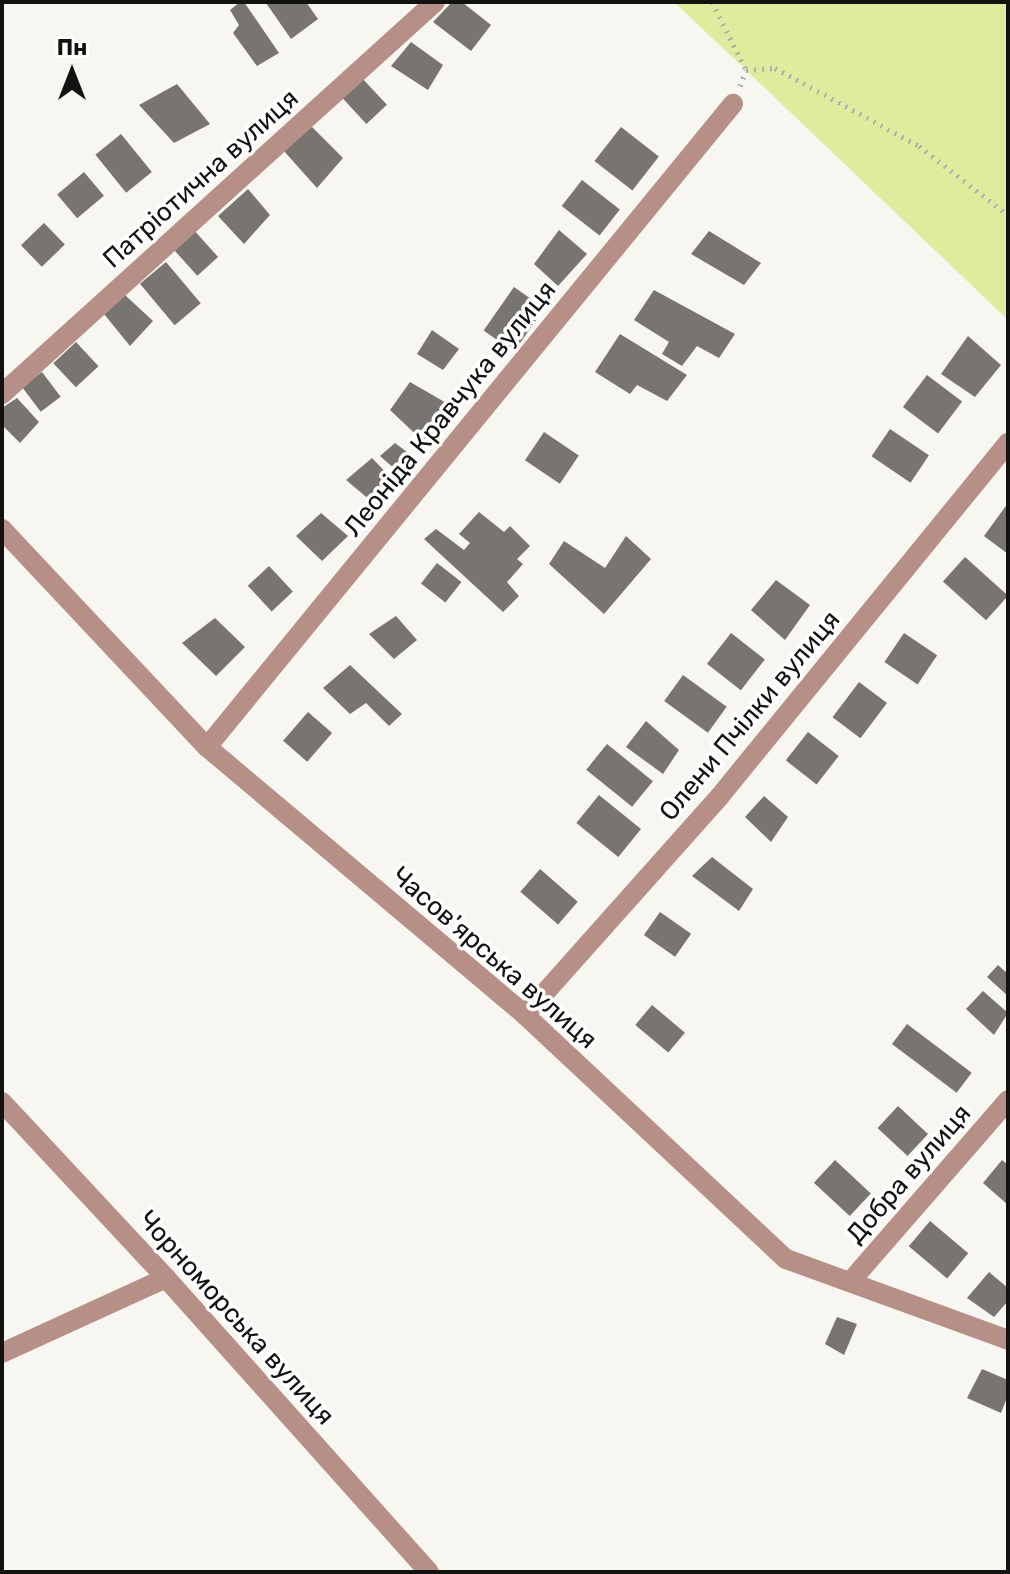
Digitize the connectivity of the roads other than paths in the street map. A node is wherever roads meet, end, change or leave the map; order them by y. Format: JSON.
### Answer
{"nodes":[{"id":1,"x":435,"y":2,"type":"edge"},
{"id":2,"x":733,"y":104,"type":"road end"},
{"id":3,"x":2,"y":394,"type":"edge"},
{"id":4,"x":1008,"y":443,"type":"edge"},
{"id":5,"x":2,"y":529,"type":"edge"},
{"id":6,"x":207,"y":747,"type":"junction"},
{"id":7,"x":525,"y":1015,"type":"junction"},
{"id":8,"x":1008,"y":1100,"type":"edge"},
{"id":9,"x":2,"y":1102,"type":"edge"},
{"id":10,"x":166,"y":1278,"type":"junction"},
{"id":11,"x":850,"y":1282,"type":"junction"},
{"id":12,"x":1008,"y":1340,"type":"edge"},
{"id":13,"x":2,"y":1353,"type":"edge"},
{"id":14,"x":429,"y":1572,"type":"edge"}],
"edges":[{"from":1,"to":3,"type":"street","name":"Патріотична вулиця"},
{"from":2,"to":6,"type":"street","name":"Леоніда Кравчука вулиця"},
{"from":4,"to":7,"type":"street","name":"Олени Пчілки вулиця"},
{"from":5,"to":6,"type":"street","name":"Часов'ярська вулиця"},
{"from":6,"to":7,"type":"street","name":"Часов'ярська вулиця"},
{"from":7,"to":11,"type":"street","name":"Часов'ярська вулиця"},
{"from":8,"to":11,"type":"street","name":"Добра вулиця"},
{"from":9,"to":10,"type":"street","name":"Чорноморська вулиця"},
{"from":10,"to":13,"type":"street"},
{"from":10,"to":14,"type":"street","name":"Чорноморська вулиця"},
{"from":11,"to":12,"type":"street","name":"Часов'ярська вулиця"}]}
